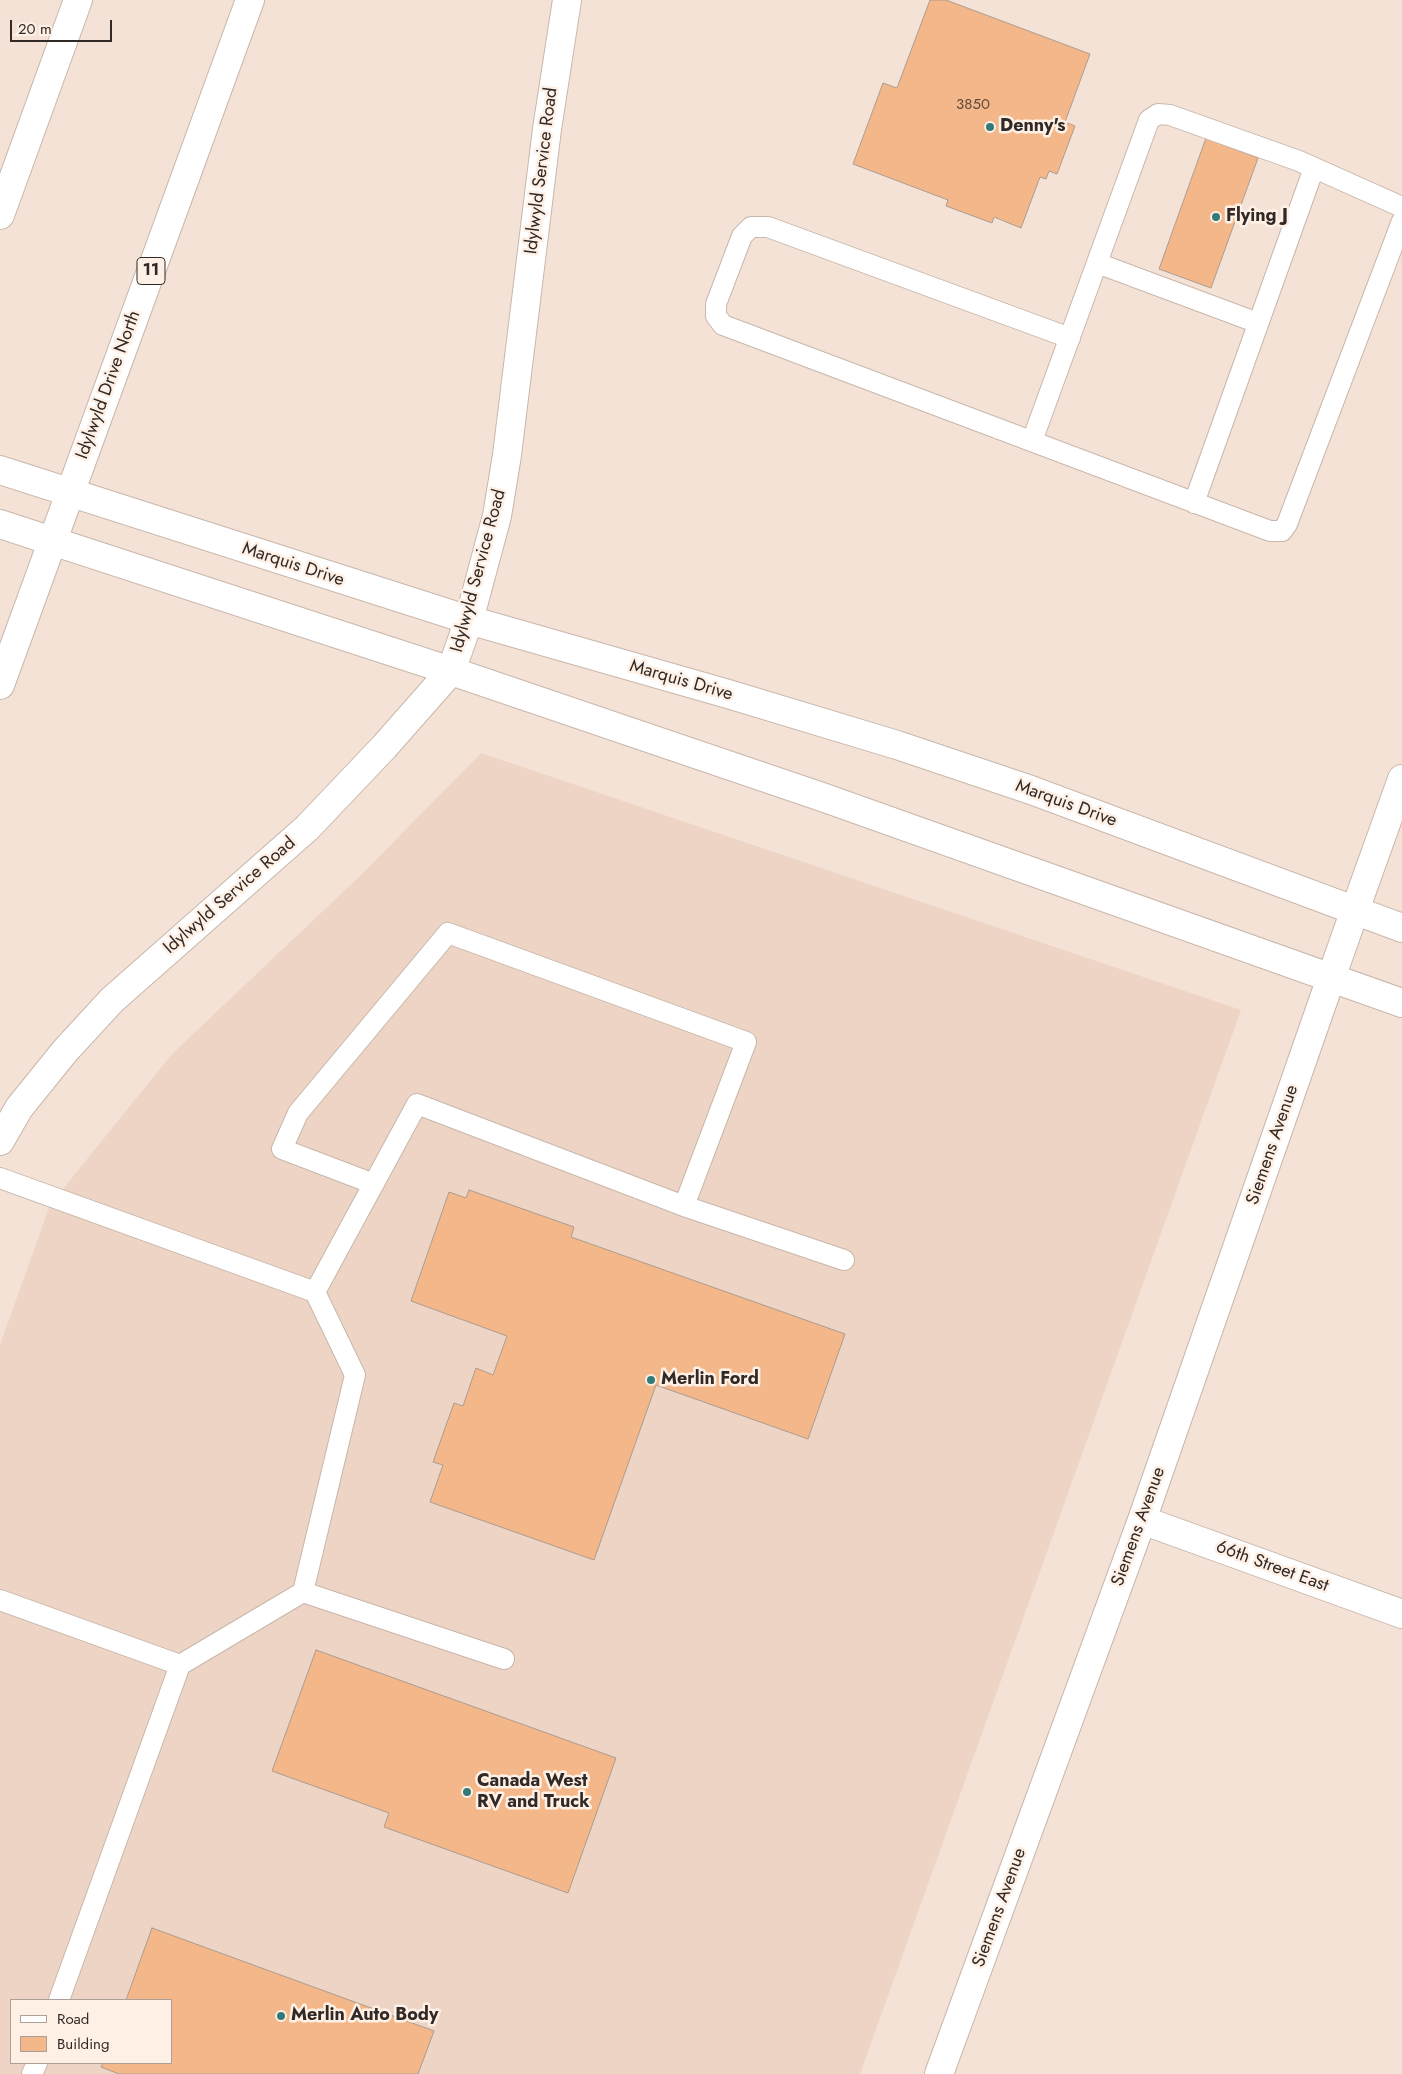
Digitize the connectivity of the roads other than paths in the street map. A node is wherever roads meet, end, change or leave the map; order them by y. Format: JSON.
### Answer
{"nodes":[{"id":1,"x":78,"y":0,"type":"edge"},
{"id":2,"x":250,"y":0,"type":"edge"},
{"id":3,"x":566,"y":0,"type":"edge"},
{"id":4,"x":1314,"y":168,"type":"junction"},
{"id":5,"x":1402,"y":207,"type":"edge"},
{"id":6,"x":0,"y":216,"type":"edge"},
{"id":7,"x":1402,"y":221,"type":"edge"},
{"id":8,"x":1097,"y":263,"type":"junction"},
{"id":9,"x":1258,"y":323,"type":"junction"},
{"id":10,"x":1070,"y":338,"type":"junction"},
{"id":11,"x":1032,"y":441,"type":"junction"},
{"id":12,"x":0,"y":470,"type":"edge"},
{"id":13,"x":69,"y":494,"type":"junction"},
{"id":14,"x":1194,"y":502,"type":"junction"},
{"id":15,"x":0,"y":524,"type":"edge"},
{"id":16,"x":51,"y":542,"type":"junction"},
{"id":17,"x":469,"y":620,"type":"junction"},
{"id":18,"x":451,"y":671,"type":"junction"},
{"id":19,"x":0,"y":686,"type":"edge"},
{"id":20,"x":1402,"y":779,"type":"edge"},
{"id":21,"x":1355,"y":910,"type":"junction"},
{"id":22,"x":1402,"y":928,"type":"edge"},
{"id":23,"x":1331,"y":978,"type":"junction"},
{"id":24,"x":1402,"y":1004,"type":"edge"},
{"id":25,"x":0,"y":1141,"type":"edge"},
{"id":26,"x":0,"y":1178,"type":"edge"},
{"id":27,"x":374,"y":1184,"type":"junction"},
{"id":28,"x":684,"y":1206,"type":"junction"},
{"id":29,"x":844,"y":1260,"type":"dead end"},
{"id":30,"x":315,"y":1292,"type":"junction"},
{"id":31,"x":1142,"y":1520,"type":"junction"},
{"id":32,"x":303,"y":1592,"type":"junction"},
{"id":33,"x":0,"y":1600,"type":"edge"},
{"id":34,"x":1402,"y":1614,"type":"edge"},
{"id":35,"x":504,"y":1659,"type":"dead end"},
{"id":36,"x":180,"y":1665,"type":"junction"},
{"id":37,"x":59,"y":1999,"type":"edge"},
{"id":38,"x":939,"y":2074,"type":"edge"}],
"edges":[{"from":1,"to":6,"type":"main road"},
{"from":2,"to":13,"type":"main road","name":"Idylwyld Drive North","number":"11"},
{"from":3,"to":17,"type":"main road","name":"Idylwyld Service Road"},
{"from":4,"to":5,"type":"lane"},
{"from":4,"to":8,"type":"lane"},
{"from":4,"to":9,"type":"lane"},
{"from":7,"to":14,"type":"lane"},
{"from":8,"to":9,"type":"lane"},
{"from":8,"to":10,"type":"lane"},
{"from":9,"to":14,"type":"lane"},
{"from":10,"to":11,"type":"lane"},
{"from":10,"to":11,"type":"lane"},
{"from":11,"to":14,"type":"lane"},
{"from":12,"to":13,"type":"main road","name":"Marquis Drive"},
{"from":13,"to":16,"type":"main road","name":"Idylwyld Drive North","number":"11"},
{"from":13,"to":17,"type":"main road","name":"Marquis Drive"},
{"from":15,"to":16,"type":"main road"},
{"from":16,"to":18,"type":"main road"},
{"from":16,"to":19,"type":"main road","name":"Idylwyld Drive North","number":"11"},
{"from":17,"to":18,"type":"main road","name":"Idylwyld Service Road"},
{"from":17,"to":21,"type":"main road","name":"Marquis Drive"},
{"from":18,"to":23,"type":"main road"},
{"from":18,"to":25,"type":"main road","name":"Idylwyld Service Road"},
{"from":20,"to":21,"type":"main road"},
{"from":21,"to":22,"type":"main road","name":"Marquis Drive"},
{"from":21,"to":23,"type":"main road"},
{"from":23,"to":24,"type":"main road"},
{"from":23,"to":31,"type":"main road","name":"Siemens Avenue"},
{"from":26,"to":30,"type":"lane"},
{"from":27,"to":28,"type":"lane"},
{"from":27,"to":28,"type":"lane"},
{"from":27,"to":30,"type":"lane"},
{"from":28,"to":29,"type":"lane"},
{"from":30,"to":32,"type":"lane"},
{"from":31,"to":34,"type":"main road","name":"66th Street East"},
{"from":31,"to":38,"type":"main road","name":"Siemens Avenue"},
{"from":32,"to":35,"type":"lane"},
{"from":32,"to":36,"type":"lane"},
{"from":33,"to":36,"type":"lane"},
{"from":36,"to":37,"type":"lane"}]}
